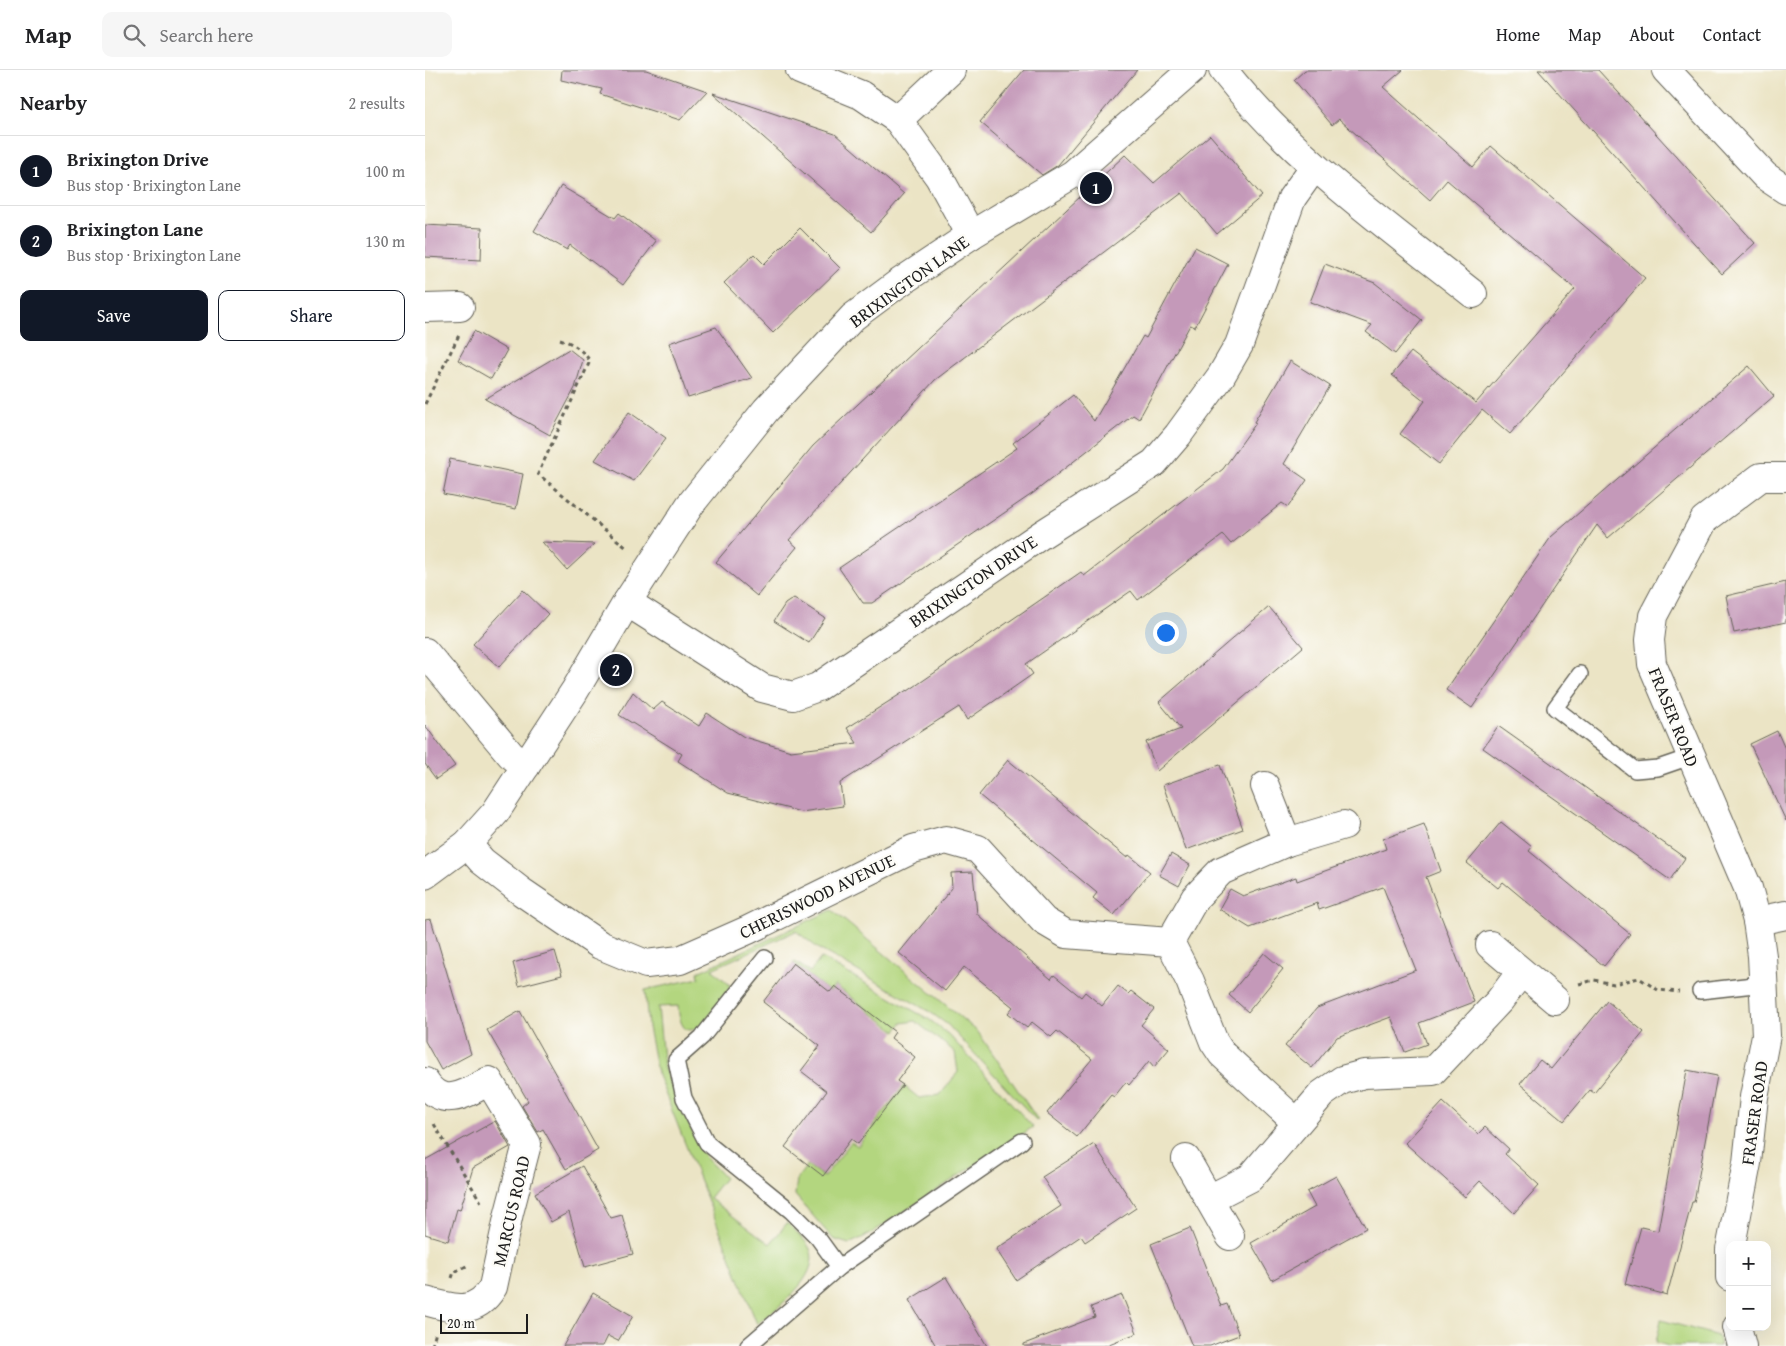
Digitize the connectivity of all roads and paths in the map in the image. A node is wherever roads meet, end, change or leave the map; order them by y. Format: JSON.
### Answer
{"nodes":[{"id":1,"x":801,"y":70,"type":"edge"},
{"id":2,"x":951,"y":70,"type":"edge"},
{"id":3,"x":1192,"y":70,"type":"edge"},
{"id":4,"x":1223,"y":70,"type":"edge"},
{"id":5,"x":1666,"y":70,"type":"edge"},
{"id":6,"x":898,"y":120,"type":"junction"},
{"id":7,"x":1314,"y":167,"type":"junction"},
{"id":8,"x":1786,"y":190,"type":"edge"},
{"id":9,"x":971,"y":236,"type":"junction"},
{"id":10,"x":1473,"y":294,"type":"dead end"},
{"id":11,"x":425,"y":308,"type":"edge"},
{"id":12,"x":461,"y":319,"type":"joint"},
{"id":13,"x":560,"y":339,"type":"dead end"},
{"id":14,"x":425,"y":404,"type":"edge"},
{"id":15,"x":1786,"y":477,"type":"edge"},
{"id":16,"x":650,"y":566,"type":"junction"},
{"id":17,"x":627,"y":602,"type":"junction"},
{"id":18,"x":425,"y":652,"type":"edge"},
{"id":19,"x":1580,"y":674,"type":"dead end"},
{"id":20,"x":1690,"y":757,"type":"junction"},
{"id":21,"x":526,"y":766,"type":"junction"},
{"id":22,"x":1265,"y":786,"type":"dead end"},
{"id":23,"x":1344,"y":825,"type":"dead end"},
{"id":24,"x":1287,"y":842,"type":"junction"},
{"id":25,"x":467,"y":844,"type":"junction"},
{"id":26,"x":425,"y":875,"type":"edge"},
{"id":27,"x":1786,"y":915,"type":"edge"},
{"id":28,"x":1757,"y":922,"type":"junction"},
{"id":29,"x":1170,"y":942,"type":"junction"},
{"id":30,"x":1490,"y":945,"type":"dead end"},
{"id":31,"x":765,"y":958,"type":"dead end"},
{"id":32,"x":1521,"y":972,"type":"junction"},
{"id":33,"x":1763,"y":984,"type":"junction"},
{"id":34,"x":1700,"y":991,"type":"joint"},
{"id":35,"x":1555,"y":1000,"type":"joint"},
{"id":36,"x":1776,"y":1036,"type":"edge"},
{"id":37,"x":425,"y":1082,"type":"edge"},
{"id":38,"x":430,"y":1117,"type":"dead end"},
{"id":39,"x":1296,"y":1122,"type":"junction"},
{"id":40,"x":1022,"y":1141,"type":"dead end"},
{"id":41,"x":1186,"y":1159,"type":"dead end"},
{"id":42,"x":1209,"y":1199,"type":"junction"},
{"id":43,"x":482,"y":1203,"type":"dead end"},
{"id":44,"x":1230,"y":1236,"type":"dead end"},
{"id":45,"x":1732,"y":1241,"type":"edge"},
{"id":46,"x":477,"y":1262,"type":"dead end"},
{"id":47,"x":839,"y":1266,"type":"junction"},
{"id":48,"x":451,"y":1279,"type":"dead end"},
{"id":49,"x":425,"y":1301,"type":"edge"},
{"id":50,"x":1738,"y":1331,"type":"edge"},
{"id":51,"x":748,"y":1346,"type":"edge"},
{"id":52,"x":1742,"y":1346,"type":"edge"}],
"edges":[{"from":1,"to":6,"type":"street"},
{"from":2,"to":6,"type":"street"},
{"from":3,"to":9,"type":"street","name":"BRIXINGTON LANE"},
{"from":4,"to":7,"type":"street"},
{"from":5,"to":8,"type":"street"},
{"from":6,"to":9,"type":"street"},
{"from":7,"to":10,"type":"street"},
{"from":7,"to":17,"type":"street","name":"BRIXINGTON DRIVE"},
{"from":9,"to":16,"type":"street","name":"BRIXINGTON LANE"},
{"from":11,"to":12,"type":"street"},
{"from":12,"to":14,"type":"path"},
{"from":13,"to":16,"type":"path"},
{"from":15,"to":20,"type":"street","name":"FRASER ROAD"},
{"from":16,"to":17,"type":"street","name":"BRIXINGTON LANE"},
{"from":17,"to":21,"type":"street","name":"BRIXINGTON LANE"},
{"from":18,"to":21,"type":"street"},
{"from":19,"to":20,"type":"lane"},
{"from":20,"to":28,"type":"street","name":"FRASER ROAD"},
{"from":21,"to":25,"type":"street","name":"BRIXINGTON LANE"},
{"from":22,"to":24,"type":"street"},
{"from":23,"to":24,"type":"street"},
{"from":24,"to":29,"type":"street"},
{"from":25,"to":26,"type":"street","name":"BRIXINGTON LANE"},
{"from":25,"to":29,"type":"street","name":"CHERISWOOD AVENUE"},
{"from":27,"to":28,"type":"street"},
{"from":28,"to":33,"type":"street","name":"FRASER ROAD"},
{"from":29,"to":39,"type":"street"},
{"from":30,"to":32,"type":"street"},
{"from":31,"to":47,"type":"lane"},
{"from":32,"to":35,"type":"street"},
{"from":32,"to":39,"type":"street"},
{"from":33,"to":34,"type":"lane"},
{"from":33,"to":36,"type":"street","name":"FRASER ROAD"},
{"from":34,"to":35,"type":"path"},
{"from":36,"to":45,"type":"street","name":"FRASER ROAD"},
{"from":37,"to":49,"type":"street","name":"MARCUS ROAD"},
{"from":38,"to":43,"type":"path"},
{"from":39,"to":42,"type":"street"},
{"from":40,"to":47,"type":"lane"},
{"from":41,"to":42,"type":"street"},
{"from":42,"to":44,"type":"street"},
{"from":46,"to":48,"type":"path"},
{"from":47,"to":51,"type":"lane"},
{"from":50,"to":52,"type":"street"}]}
